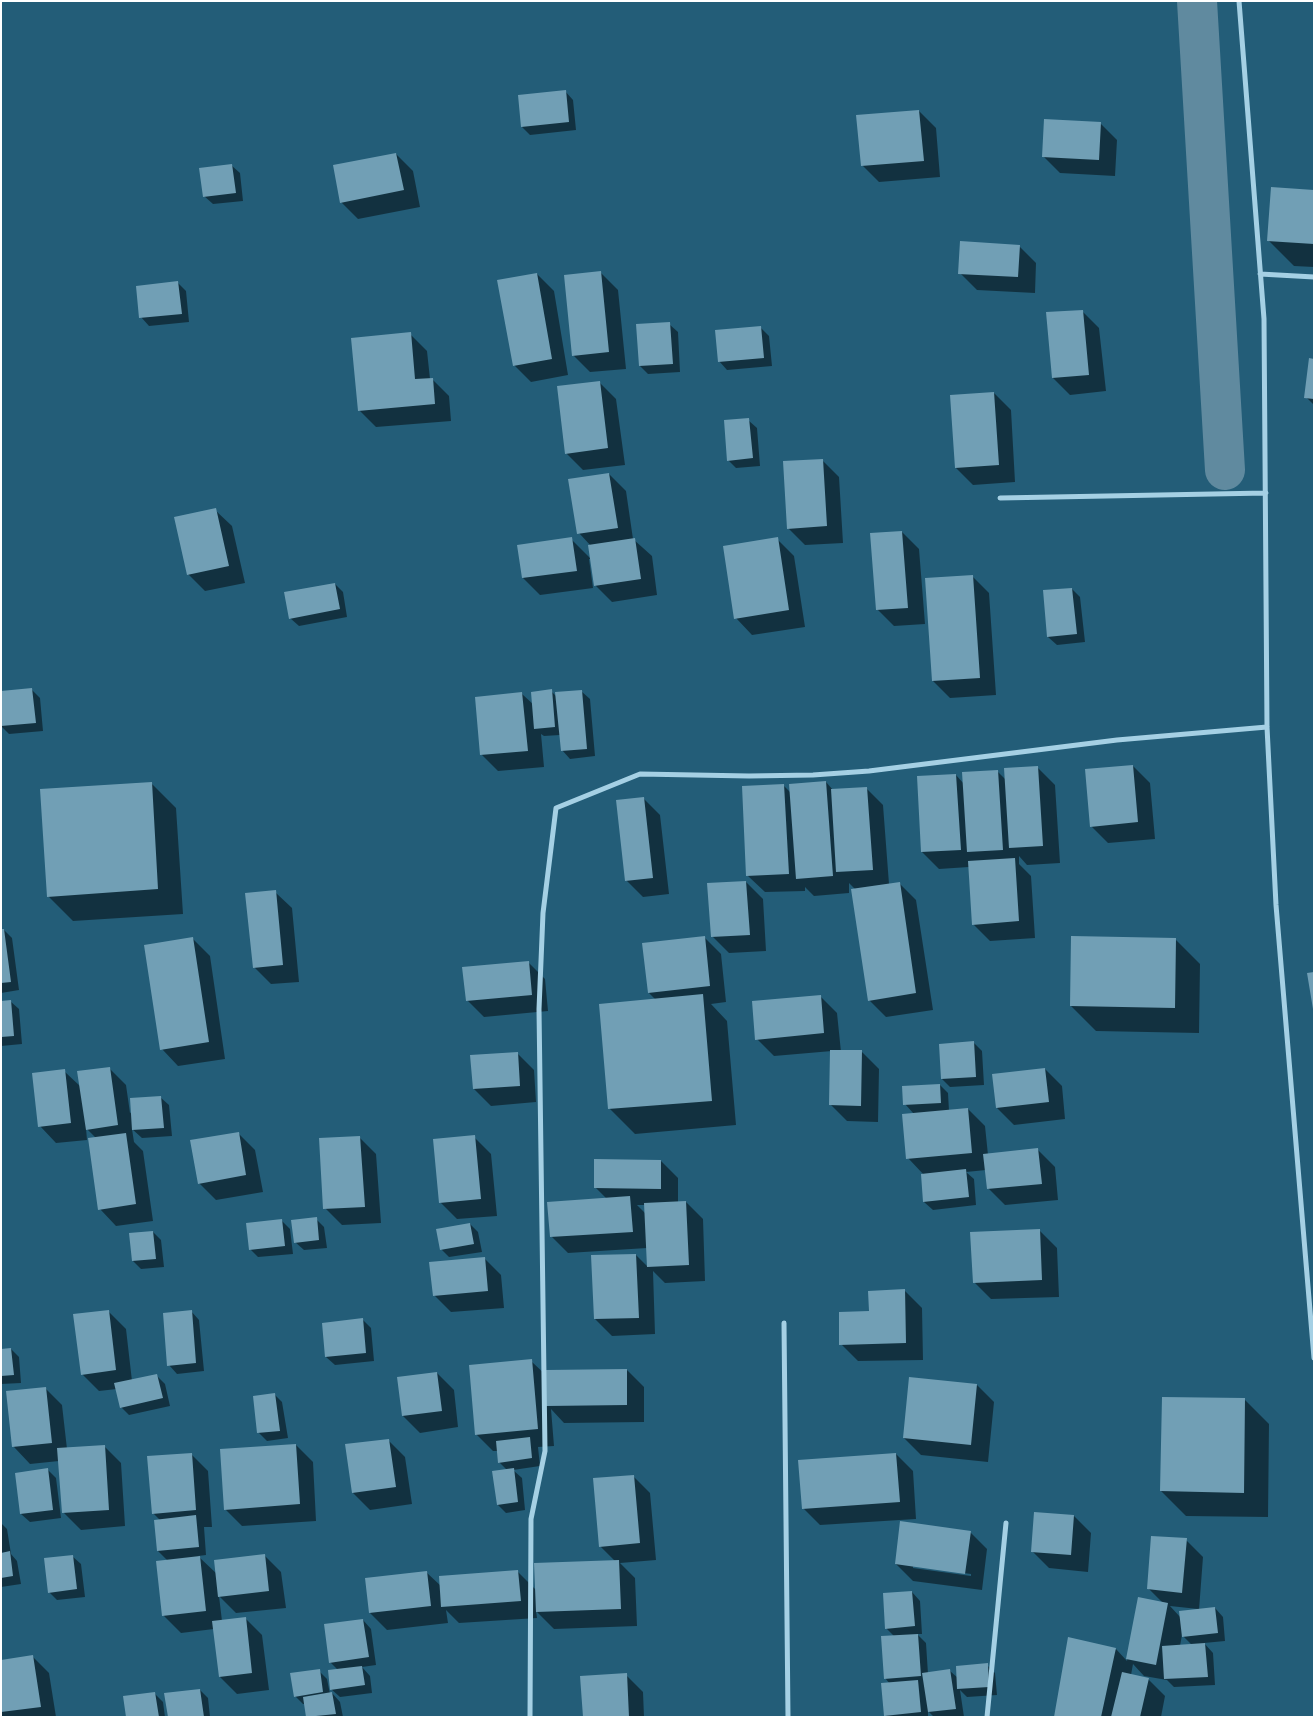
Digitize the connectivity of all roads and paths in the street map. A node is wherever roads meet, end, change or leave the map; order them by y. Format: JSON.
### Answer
{"nodes":[{"id":1,"x":1238,"y":1,"type":"edge"},
{"id":2,"x":1260,"y":274,"type":"junction"},
{"id":3,"x":1314,"y":276,"type":"edge"},
{"id":4,"x":1266,"y":493,"type":"junction"},
{"id":5,"x":1000,"y":498,"type":"dead end"},
{"id":6,"x":1267,"y":727,"type":"junction"},
{"id":7,"x":784,"y":1323,"type":"dead end"},
{"id":8,"x":1314,"y":1358,"type":"edge"},
{"id":9,"x":1006,"y":1523,"type":"dead end"},
{"id":10,"x":530,"y":1717,"type":"edge"},
{"id":11,"x":788,"y":1717,"type":"edge"},
{"id":12,"x":987,"y":1717,"type":"edge"}],
"edges":[{"from":1,"to":2,"type":"street"},
{"from":2,"to":3,"type":"street"},
{"from":2,"to":4,"type":"street"},
{"from":4,"to":5,"type":"street"},
{"from":4,"to":6,"type":"street"},
{"from":6,"to":8,"type":"street"},
{"from":6,"to":10,"type":"street"},
{"from":7,"to":11,"type":"street"},
{"from":9,"to":12,"type":"street"}]}
